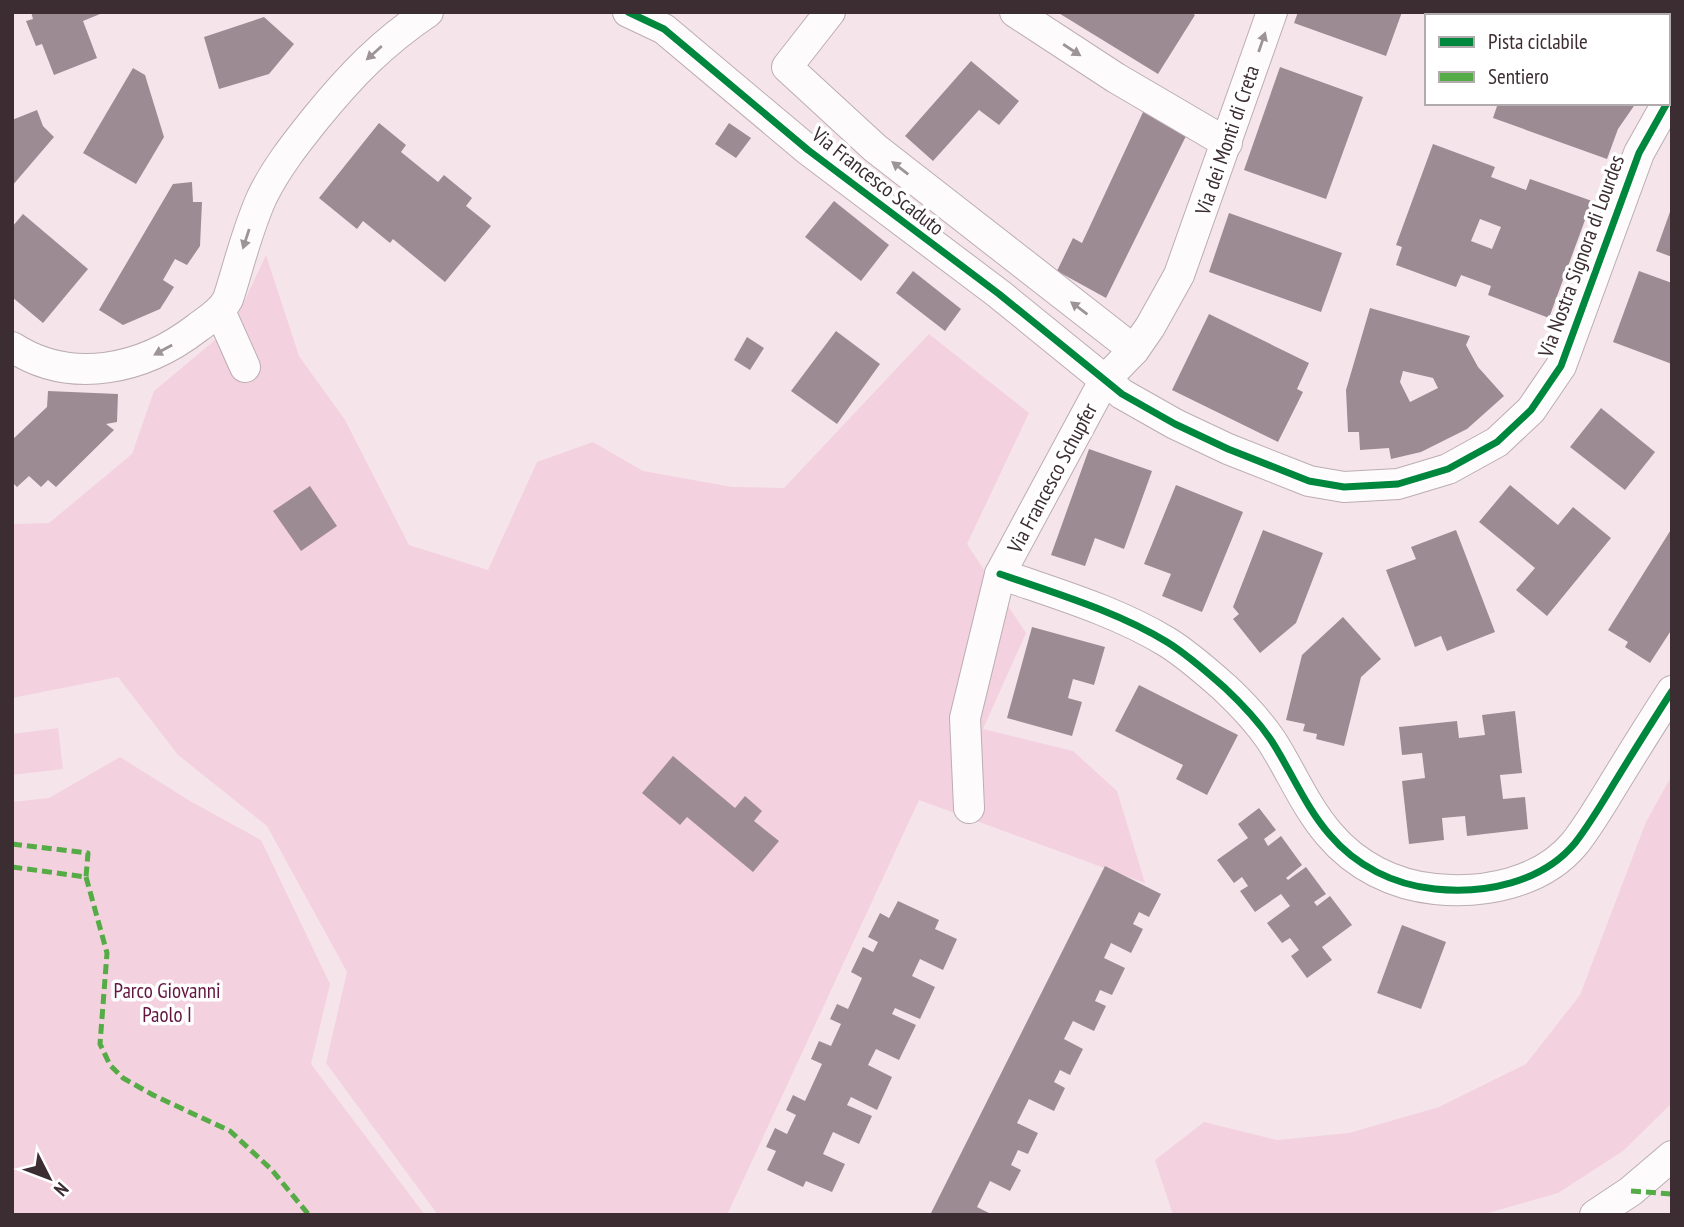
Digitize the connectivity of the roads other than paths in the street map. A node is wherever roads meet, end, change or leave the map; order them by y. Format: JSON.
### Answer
{"nodes":[{"id":1,"x":428,"y":12,"type":"edge"},
{"id":2,"x":628,"y":12,"type":"edge"},
{"id":3,"x":830,"y":12,"type":"edge"},
{"id":4,"x":1015,"y":12,"type":"edge"},
{"id":5,"x":1272,"y":12,"type":"edge"},
{"id":6,"x":667,"y":20,"type":"edge"},
{"id":7,"x":1667,"y":105,"type":"edge"},
{"id":8,"x":1227,"y":143,"type":"junction"},
{"id":9,"x":219,"y":311,"type":"junction"},
{"id":10,"x":12,"y":347,"type":"edge"},
{"id":11,"x":1134,"y":349,"type":"junction"},
{"id":12,"x":245,"y":367,"type":"dead end"},
{"id":13,"x":1104,"y":381,"type":"junction"},
{"id":14,"x":1000,"y":575,"type":"junction"},
{"id":15,"x":1672,"y":691,"type":"edge"},
{"id":16,"x":970,"y":808,"type":"dead end"},
{"id":17,"x":1672,"y":1156,"type":"edge"},
{"id":18,"x":1595,"y":1215,"type":"edge"}],
"edges":[{"from":1,"to":9,"type":"street","one_way":true},
{"from":2,"to":6,"type":"street","name":"Via Francesco Scaduto"},
{"from":11,"to":3,"type":"street","one_way":true},
{"from":4,"to":8,"type":"street","one_way":true},
{"from":8,"to":5,"type":"street","name":"Via dei Monti di Creta","one_way":true},
{"from":6,"to":13,"type":"street","name":"Via Francesco Scaduto"},
{"from":7,"to":13,"type":"street","name":"Via Nostra Signora di Lourdes"},
{"from":8,"to":11,"type":"street","name":"Via dei Monti di Creta"},
{"from":9,"to":10,"type":"street","one_way":true},
{"from":9,"to":12,"type":"street"},
{"from":11,"to":13,"type":"street","name":"Via Francesco Schupfer"},
{"from":13,"to":14,"type":"street","name":"Via Francesco Schupfer"},
{"from":14,"to":15,"type":"street","name":"Via Francesco Schupfer"},
{"from":14,"to":16,"type":"street","name":"Via Francesco Schupfer"},
{"from":17,"to":18,"type":"street"}]}
